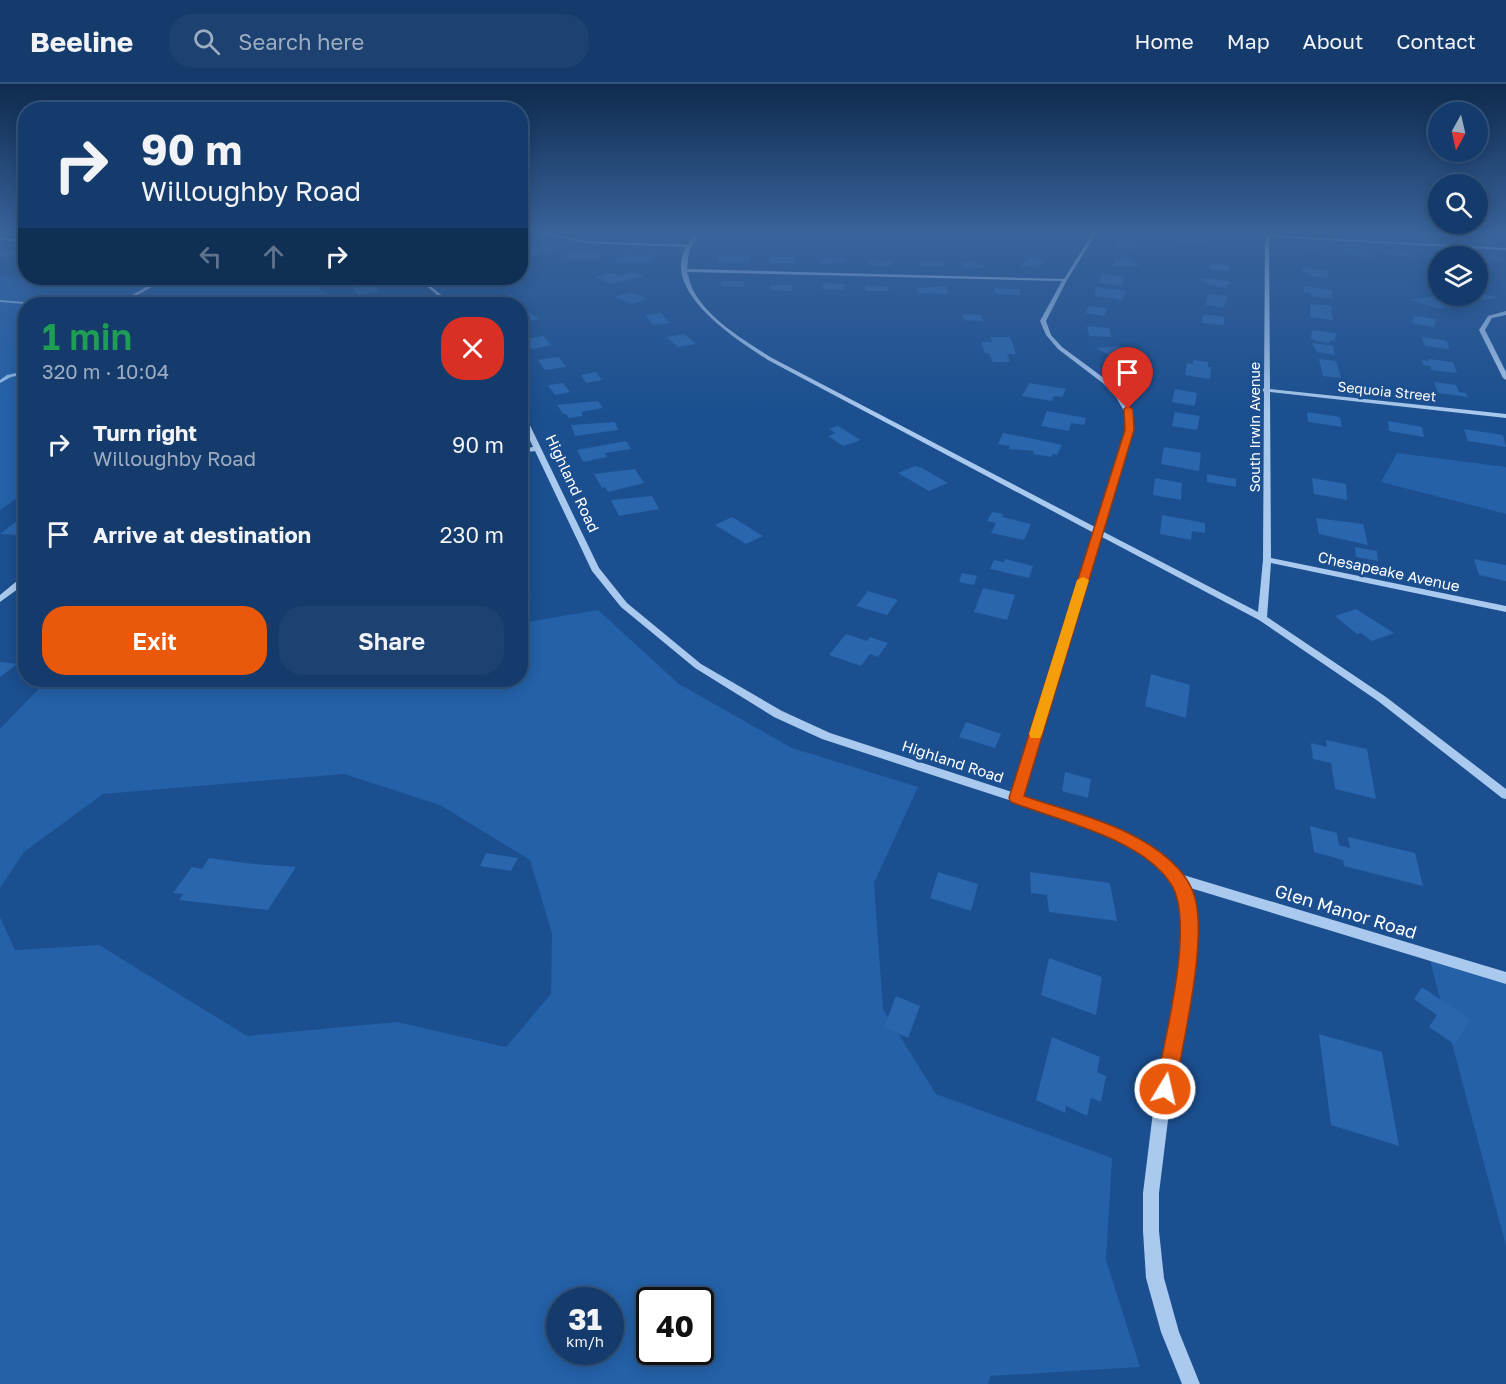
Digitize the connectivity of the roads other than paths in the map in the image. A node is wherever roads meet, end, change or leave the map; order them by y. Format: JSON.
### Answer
{"nodes":[{"id":1,"x":692,"y":292,"type":"edge"},
{"id":2,"x":1059,"y":292,"type":"edge"},
{"id":3,"x":1266,"y":292,"type":"edge"},
{"id":4,"x":1506,"y":313,"type":"edge"},
{"id":5,"x":1506,"y":378,"type":"edge"},
{"id":6,"x":1265,"y":390,"type":"junction"},
{"id":7,"x":1506,"y":416,"type":"edge"},
{"id":8,"x":528,"y":427,"type":"edge"},
{"id":9,"x":538,"y":448,"type":"junction"},
{"id":10,"x":528,"y":450,"type":"edge"},
{"id":11,"x":1098,"y":530,"type":"junction"},
{"id":12,"x":1267,"y":560,"type":"junction"},
{"id":13,"x":18,"y":584,"type":"edge"},
{"id":14,"x":0,"y":599,"type":"edge"},
{"id":15,"x":1506,"y":609,"type":"edge"},
{"id":16,"x":1262,"y":618,"type":"junction"},
{"id":17,"x":1506,"y":795,"type":"edge"},
{"id":18,"x":1016,"y":798,"type":"junction"},
{"id":19,"x":1176,"y":878,"type":"junction"},
{"id":20,"x":1506,"y":978,"type":"edge"},
{"id":21,"x":1191,"y":1384,"type":"edge"}],
"edges":[{"from":1,"to":11,"type":"street"},
{"from":2,"to":11,"type":"street"},
{"from":3,"to":6,"type":"street","name":"South Irwin Avenue"},
{"from":4,"to":5,"type":"street"},
{"from":6,"to":7,"type":"street","name":"Sequoia Street"},
{"from":6,"to":12,"type":"street","name":"South Irwin Avenue"},
{"from":8,"to":9,"type":"street","name":"Highland Road"},
{"from":9,"to":10,"type":"street"},
{"from":9,"to":18,"type":"street","name":"Highland Road"},
{"from":11,"to":16,"type":"street"},
{"from":11,"to":18,"type":"street"},
{"from":12,"to":15,"type":"street","name":"Chesapeake Avenue"},
{"from":12,"to":16,"type":"street","name":"South Irwin Avenue"},
{"from":13,"to":14,"type":"street"},
{"from":16,"to":17,"type":"street"},
{"from":18,"to":19,"type":"street","name":"Highland Road"},
{"from":19,"to":20,"type":"street","name":"Glen Manor Road"},
{"from":19,"to":21,"type":"street","name":"Highland Road"}]}
